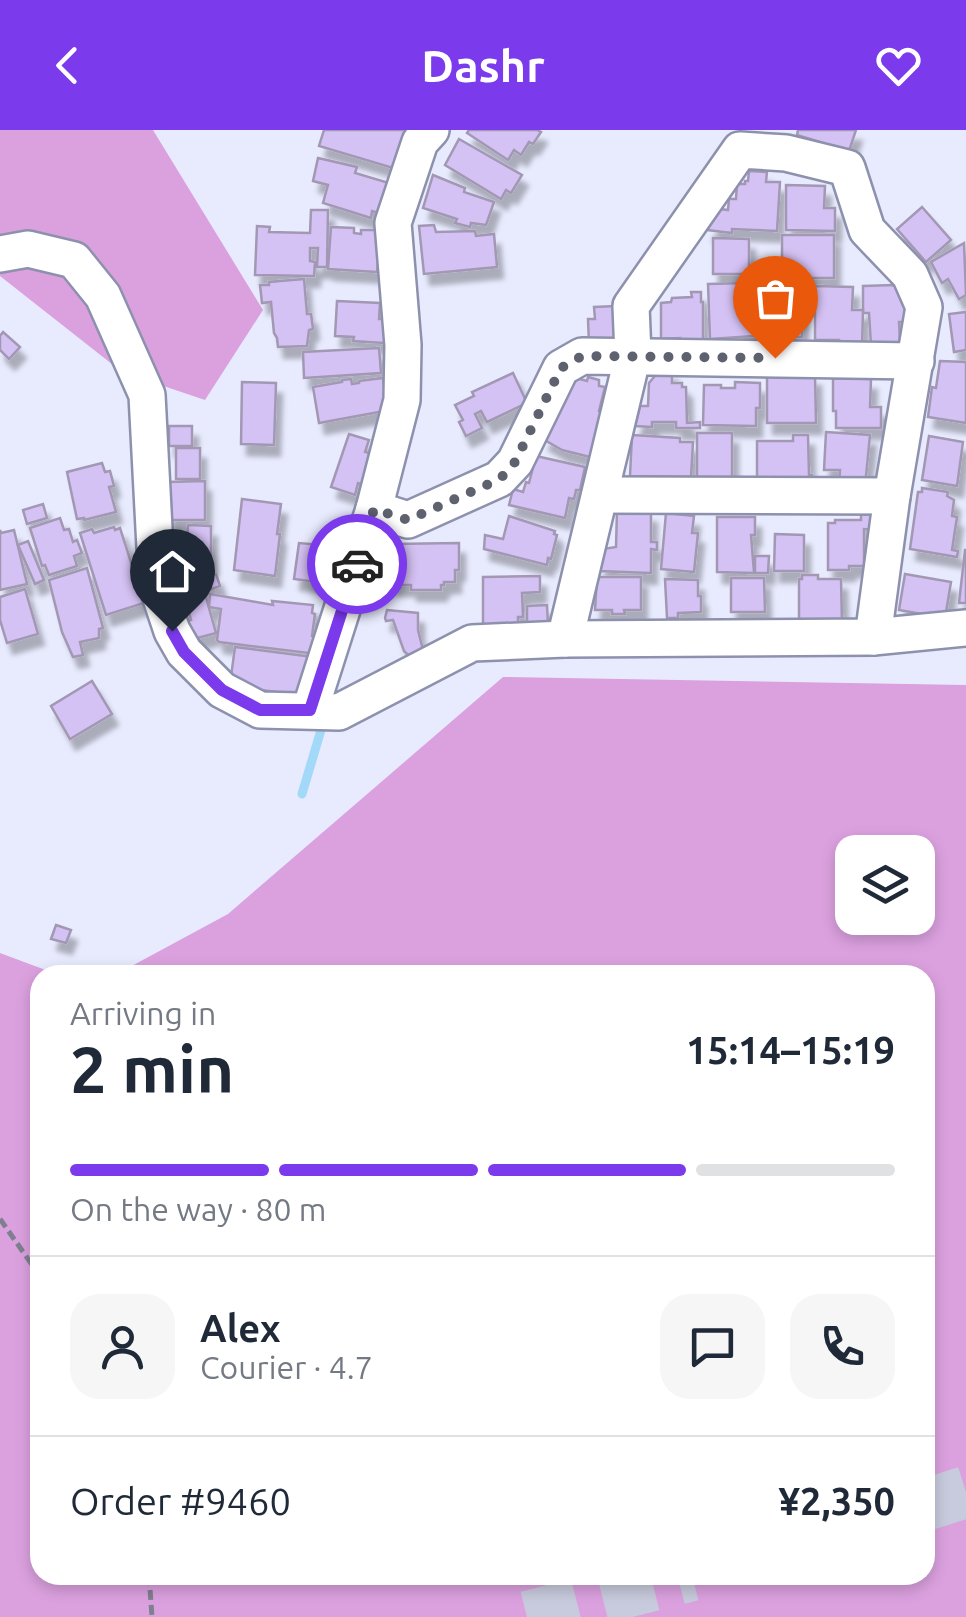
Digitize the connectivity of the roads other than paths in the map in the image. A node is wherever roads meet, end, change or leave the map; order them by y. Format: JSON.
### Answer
{"nodes":[{"id":1,"x":432,"y":130,"type":"edge"},
{"id":2,"x":787,"y":142,"type":"edge"},
{"id":3,"x":0,"y":254,"type":"edge"},
{"id":4,"x":634,"y":355,"type":"junction"},
{"id":5,"x":916,"y":361,"type":"junction"},
{"id":6,"x":600,"y":496,"type":"junction"},
{"id":7,"x":892,"y":496,"type":"junction"},
{"id":8,"x":374,"y":509,"type":"junction"},
{"id":9,"x":966,"y":628,"type":"edge"},
{"id":10,"x":873,"y":637,"type":"junction"},
{"id":11,"x":565,"y":640,"type":"junction"},
{"id":12,"x":310,"y":710,"type":"junction"}],
"edges":[{"from":1,"to":8,"type":"street"},
{"from":2,"to":4,"type":"street"},
{"from":2,"to":5,"type":"street"},
{"from":3,"to":12,"type":"street"},
{"from":4,"to":5,"type":"street"},
{"from":4,"to":6,"type":"street"},
{"from":4,"to":8,"type":"street"},
{"from":5,"to":7,"type":"street"},
{"from":6,"to":7,"type":"street"},
{"from":6,"to":11,"type":"street"},
{"from":7,"to":10,"type":"street"},
{"from":8,"to":12,"type":"street"},
{"from":9,"to":10,"type":"street"},
{"from":10,"to":11,"type":"street"},
{"from":11,"to":12,"type":"street"}]}
